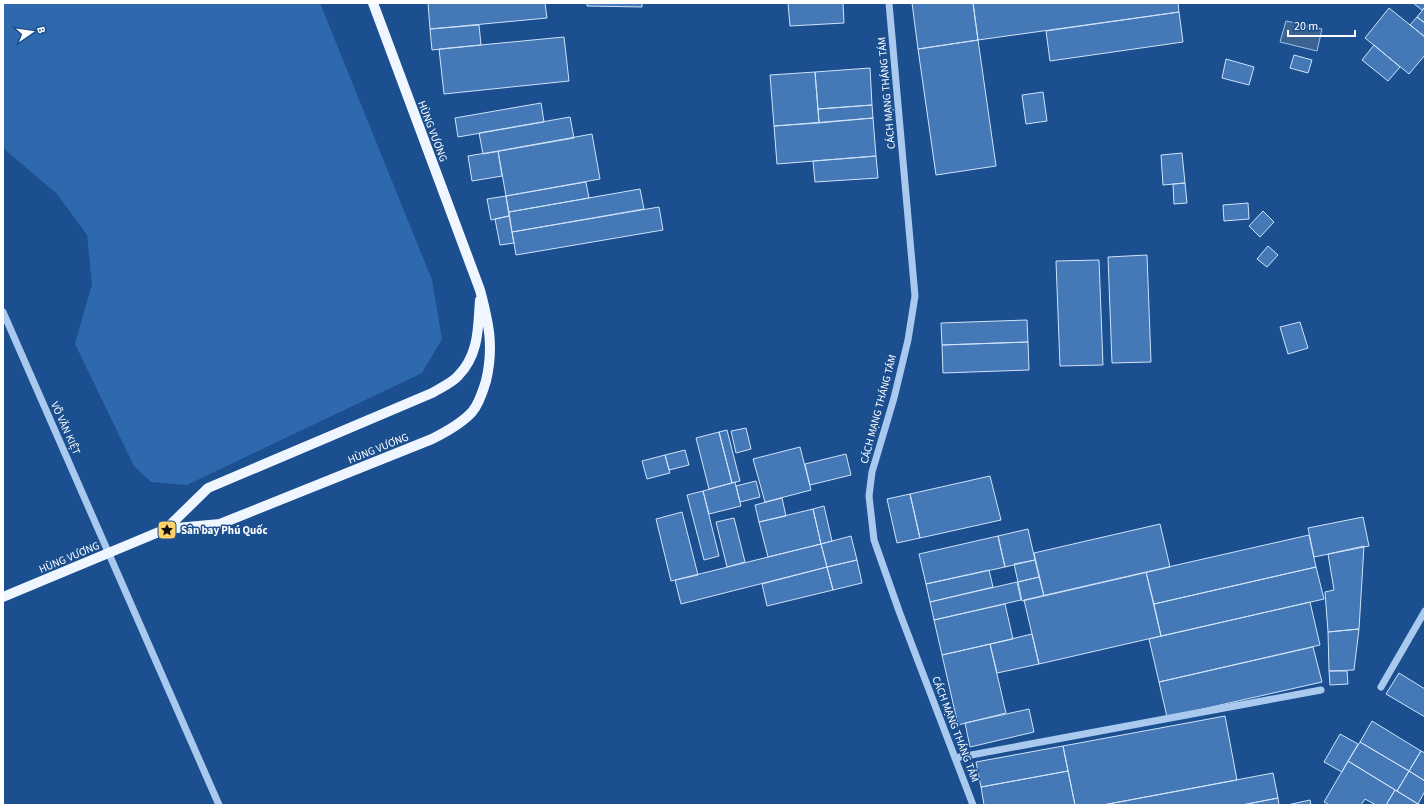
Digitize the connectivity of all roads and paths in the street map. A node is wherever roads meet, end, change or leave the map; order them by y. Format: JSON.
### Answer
{"nodes":[{"id":1,"x":372,"y":3,"type":"edge"},
{"id":2,"x":889,"y":3,"type":"edge"},
{"id":3,"x":480,"y":290,"type":"junction"},
{"id":4,"x":3,"y":312,"type":"edge"},
{"id":5,"x":166,"y":530,"type":"junction"},
{"id":6,"x":108,"y":553,"type":"junction"},
{"id":7,"x":3,"y":597,"type":"edge"},
{"id":8,"x":1425,"y":611,"type":"edge"},
{"id":9,"x":1381,"y":687,"type":"dead end"},
{"id":10,"x":1321,"y":690,"type":"dead end"},
{"id":11,"x":956,"y":758,"type":"junction"},
{"id":12,"x":219,"y":805,"type":"edge"},
{"id":13,"x":973,"y":805,"type":"edge"}],
"edges":[{"from":1,"to":3,"type":"main road","name":"HÙNG VƯƠNG"},
{"from":2,"to":11,"type":"street","name":"CÁCH MẠNG THÁNG TÁM"},
{"from":3,"to":5,"type":"main road","name":"HÙNG VƯƠNG"},
{"from":3,"to":5,"type":"main road","name":"HÙNG VƯƠNG"},
{"from":4,"to":6,"type":"street","name":"VÕ VĂN KIỆT"},
{"from":5,"to":6,"type":"main road","name":"HÙNG VƯƠNG"},
{"from":6,"to":7,"type":"main road","name":"HÙNG VƯƠNG"},
{"from":6,"to":12,"type":"street","name":"VÕ VĂN KIỆT"},
{"from":8,"to":9,"type":"street"},
{"from":10,"to":11,"type":"street"},
{"from":11,"to":13,"type":"street","name":"CÁCH MẠNG THÁNG TÁM"}]}
